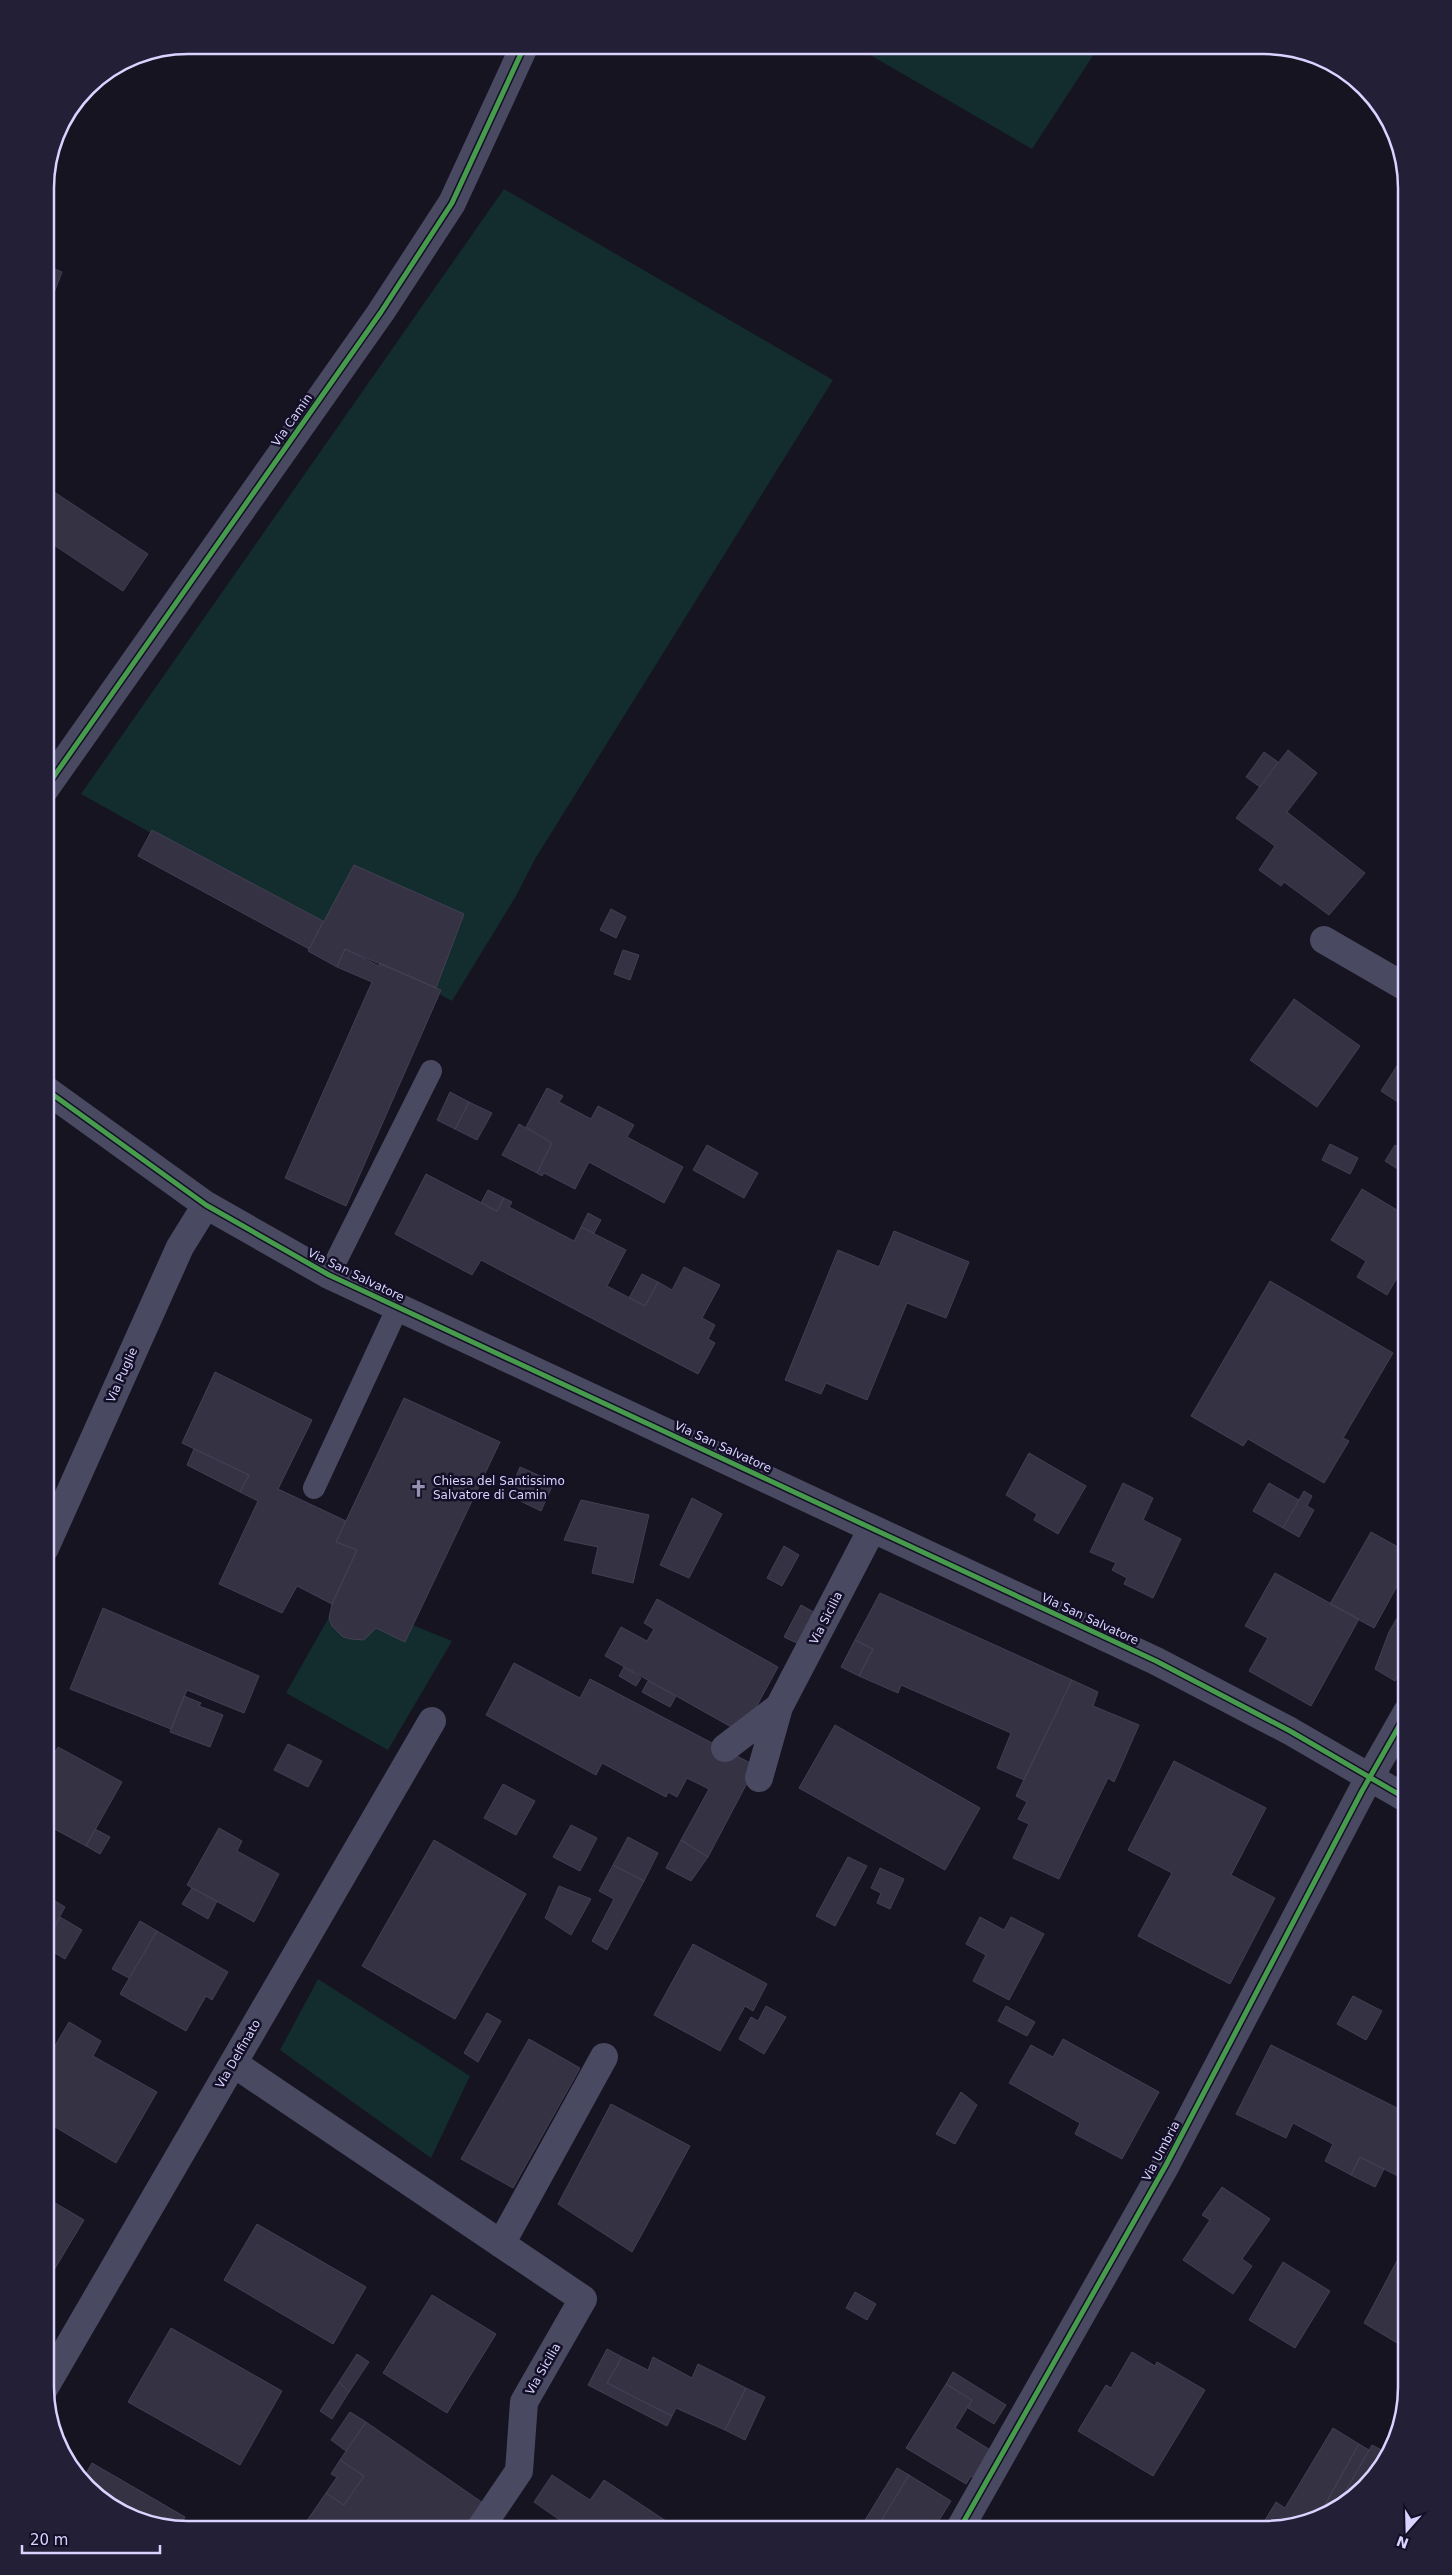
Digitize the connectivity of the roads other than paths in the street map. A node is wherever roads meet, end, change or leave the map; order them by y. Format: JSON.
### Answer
{"nodes":[{"id":1,"x":521,"y":54,"type":"edge"},
{"id":2,"x":54,"y":776,"type":"edge"},
{"id":3,"x":1324,"y":940,"type":"dead end"},
{"id":4,"x":1398,"y":983,"type":"edge"},
{"id":5,"x":431,"y":1071,"type":"dead end"},
{"id":6,"x":54,"y":1095,"type":"edge"},
{"id":7,"x":206,"y":1205,"type":"junction"},
{"id":8,"x":329,"y":1275,"type":"junction"},
{"id":9,"x":398,"y":1307,"type":"junction"},
{"id":10,"x":314,"y":1488,"type":"dead end"},
{"id":11,"x":54,"y":1528,"type":"edge"},
{"id":12,"x":872,"y":1529,"type":"junction"},
{"id":13,"x":780,"y":1707,"type":"junction"},
{"id":14,"x":432,"y":1721,"type":"dead end"},
{"id":15,"x":1398,"y":1728,"type":"edge"},
{"id":16,"x":725,"y":1748,"type":"dead end"},
{"id":17,"x":1370,"y":1777,"type":"junction"},
{"id":18,"x":759,"y":1778,"type":"dead end"},
{"id":19,"x":1398,"y":1794,"type":"edge"},
{"id":20,"x":604,"y":2056,"type":"dead end"},
{"id":21,"x":233,"y":2063,"type":"junction"},
{"id":22,"x":501,"y":2244,"type":"junction"},
{"id":23,"x":54,"y":2371,"type":"edge"},
{"id":24,"x":485,"y":2521,"type":"edge"},
{"id":25,"x":964,"y":2521,"type":"edge"}],
"edges":[{"from":1,"to":2,"type":"street","name":"Via Camin"},
{"from":3,"to":4,"type":"street"},
{"from":5,"to":8,"type":"lane"},
{"from":6,"to":7,"type":"street","name":"Via San Salvatore"},
{"from":7,"to":8,"type":"street","name":"Via San Salvatore"},
{"from":7,"to":11,"type":"street","name":"Via Puglie"},
{"from":8,"to":9,"type":"street","name":"Via San Salvatore"},
{"from":9,"to":10,"type":"lane"},
{"from":9,"to":12,"type":"street","name":"Via San Salvatore"},
{"from":12,"to":13,"type":"street","name":"Via Sicilia"},
{"from":12,"to":17,"type":"street","name":"Via San Salvatore"},
{"from":13,"to":16,"type":"street","name":"Via Sicilia"},
{"from":13,"to":18,"type":"street","name":"Via Sicilia"},
{"from":14,"to":21,"type":"street","name":"Via Delfinato"},
{"from":15,"to":17,"type":"street","name":"Via Umbria"},
{"from":17,"to":19,"type":"street","name":"Via San Salvatore"},
{"from":17,"to":25,"type":"street","name":"Via Umbria"},
{"from":20,"to":22,"type":"street"},
{"from":21,"to":22,"type":"street","name":"Via Sicilia"},
{"from":21,"to":23,"type":"street","name":"Via Delfinato"},
{"from":22,"to":24,"type":"street","name":"Via Sicilia"}]}
